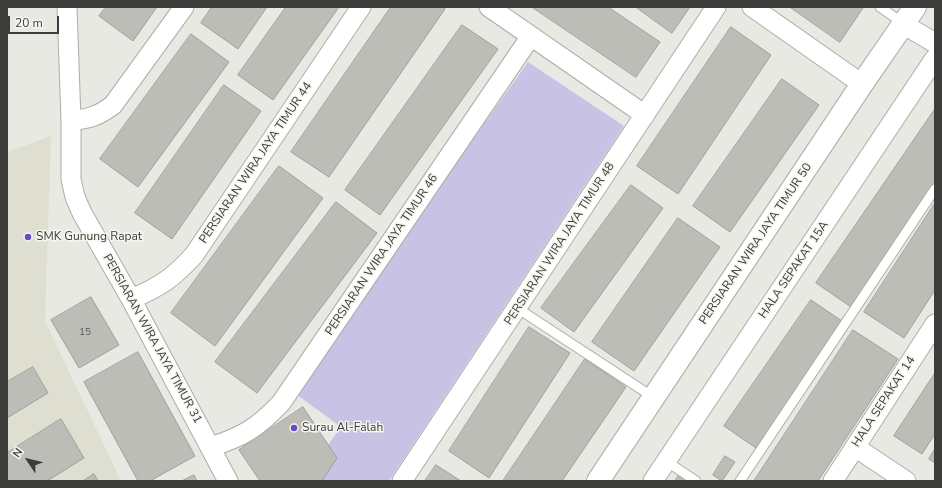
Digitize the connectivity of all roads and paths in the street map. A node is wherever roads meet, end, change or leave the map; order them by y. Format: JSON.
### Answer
{"nodes":[{"id":1,"x":67,"y":7,"type":"edge"},
{"id":2,"x":184,"y":7,"type":"edge"},
{"id":3,"x":361,"y":7,"type":"edge"},
{"id":4,"x":489,"y":7,"type":"edge"},
{"id":5,"x":716,"y":7,"type":"edge"},
{"id":6,"x":752,"y":7,"type":"edge"},
{"id":7,"x":880,"y":7,"type":"edge"},
{"id":8,"x":909,"y":15,"type":"edge"},
{"id":9,"x":531,"y":36,"type":"junction"},
{"id":10,"x":935,"y":43,"type":"edge"},
{"id":11,"x":935,"y":58,"type":"edge"},
{"id":12,"x":862,"y":84,"type":"junction"},
{"id":13,"x":645,"y":115,"type":"junction"},
{"id":14,"x":71,"y":121,"type":"junction"},
{"id":15,"x":935,"y":189,"type":"edge"},
{"id":16,"x":131,"y":299,"type":"junction"},
{"id":17,"x":517,"y":308,"type":"junction"},
{"id":18,"x":935,"y":324,"type":"edge"},
{"id":19,"x":653,"y":398,"type":"junction"},
{"id":20,"x":211,"y":446,"type":"junction"},
{"id":21,"x":855,"y":447,"type":"junction"},
{"id":22,"x":666,"y":461,"type":"junction"},
{"id":23,"x":228,"y":481,"type":"edge"},
{"id":24,"x":402,"y":481,"type":"edge"},
{"id":25,"x":598,"y":481,"type":"edge"},
{"id":26,"x":653,"y":481,"type":"edge"},
{"id":27,"x":696,"y":481,"type":"edge"},
{"id":28,"x":740,"y":481,"type":"edge"},
{"id":29,"x":833,"y":481,"type":"edge"},
{"id":30,"x":906,"y":481,"type":"edge"}],
"edges":[{"from":1,"to":14,"type":"street","name":"PERSIARAN WIRA JAYA TIMUR 31"},
{"from":2,"to":14,"type":"street"},
{"from":3,"to":16,"type":"street","name":"PERSIARAN WIRA JAYA TIMUR 44"},
{"from":4,"to":9,"type":"street"},
{"from":5,"to":13,"type":"street","name":"PERSIARAN WIRA JAYA TIMUR 48"},
{"from":6,"to":12,"type":"street"},
{"from":7,"to":8,"type":"lane"},
{"from":8,"to":10,"type":"street"},
{"from":8,"to":12,"type":"street","name":"PERSIARAN WIRA JAYA TIMUR 50"},
{"from":9,"to":13,"type":"street"},
{"from":9,"to":20,"type":"street","name":"PERSIARAN WIRA JAYA TIMUR 46"},
{"from":11,"to":22,"type":"street","name":"HALA SEPAKAT 15A"},
{"from":12,"to":19,"type":"street","name":"PERSIARAN WIRA JAYA TIMUR 50"},
{"from":13,"to":17,"type":"street","name":"PERSIARAN WIRA JAYA TIMUR 48"},
{"from":14,"to":16,"type":"street","name":"PERSIARAN WIRA JAYA TIMUR 31"},
{"from":15,"to":28,"type":"lane"},
{"from":16,"to":20,"type":"street","name":"PERSIARAN WIRA JAYA TIMUR 31"},
{"from":17,"to":19,"type":"lane"},
{"from":17,"to":24,"type":"street","name":"PERSIARAN WIRA JAYA TIMUR 48"},
{"from":18,"to":21,"type":"street","name":"HALA SEPAKAT 14"},
{"from":19,"to":25,"type":"street","name":"PERSIARAN WIRA JAYA TIMUR 50"},
{"from":20,"to":23,"type":"street","name":"PERSIARAN WIRA JAYA TIMUR 31"},
{"from":21,"to":29,"type":"street","name":"HALA SEPAKAT 14"},
{"from":21,"to":30,"type":"street"},
{"from":22,"to":26,"type":"street","name":"HALA SEPAKAT 15A"},
{"from":22,"to":27,"type":"lane"}]}
